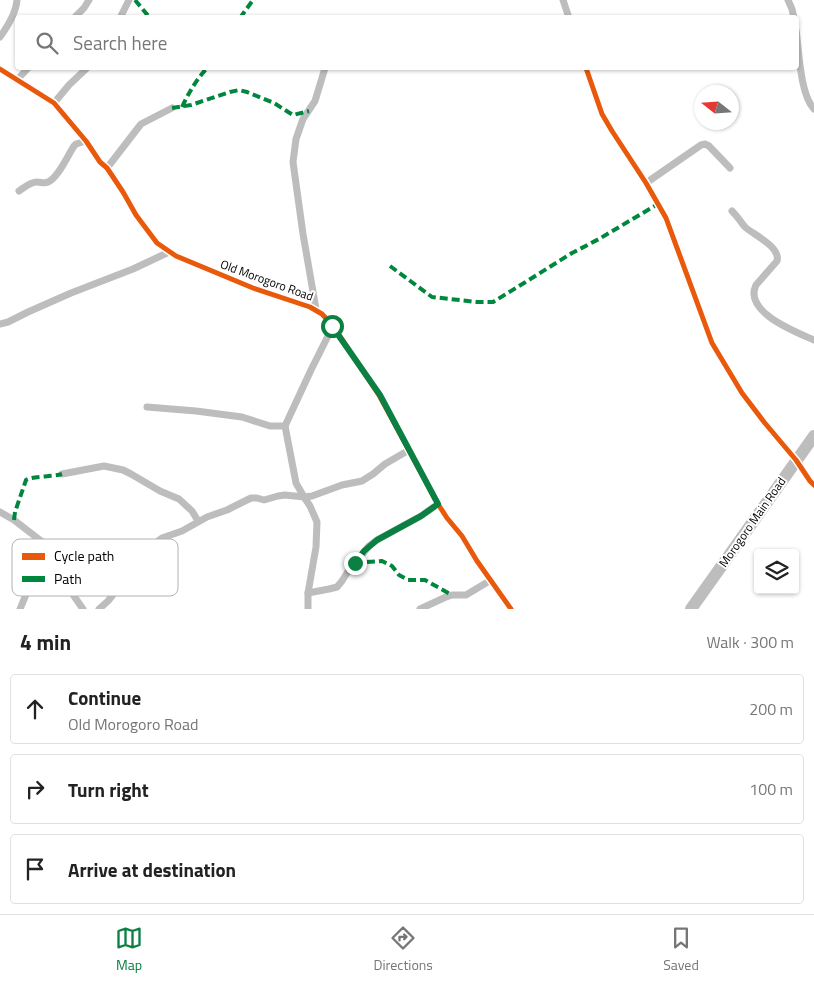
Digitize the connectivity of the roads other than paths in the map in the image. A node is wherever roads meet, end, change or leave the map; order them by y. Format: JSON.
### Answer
{"nodes":[{"id":1,"x":18,"y":0,"type":"edge"},
{"id":2,"x":89,"y":0,"type":"edge"},
{"id":3,"x":129,"y":0,"type":"edge"},
{"id":4,"x":563,"y":0,"type":"edge"},
{"id":5,"x":788,"y":0,"type":"edge"},
{"id":6,"x":77,"y":15,"type":"edge"},
{"id":7,"x":122,"y":15,"type":"edge"},
{"id":8,"x":568,"y":15,"type":"edge"},
{"id":9,"x":793,"y":15,"type":"edge"},
{"id":10,"x":0,"y":37,"type":"edge"},
{"id":11,"x":799,"y":57,"type":"edge"},
{"id":12,"x":0,"y":69,"type":"edge"},
{"id":13,"x":26,"y":70,"type":"edge"},
{"id":14,"x":85,"y":70,"type":"edge"},
{"id":15,"x":324,"y":70,"type":"edge"},
{"id":16,"x":587,"y":70,"type":"edge"},
{"id":17,"x":17,"y":80,"type":"junction"},
{"id":18,"x":54,"y":103,"type":"junction"},
{"id":19,"x":172,"y":108,"type":"dead end"},
{"id":20,"x":814,"y":109,"type":"edge"},
{"id":21,"x":86,"y":141,"type":"junction"},
{"id":22,"x":107,"y":168,"type":"junction"},
{"id":23,"x":730,"y":168,"type":"dead end"},
{"id":24,"x":646,"y":183,"type":"junction"},
{"id":25,"x":19,"y":192,"type":"dead end"},
{"id":26,"x":732,"y":211,"type":"dead end"},
{"id":27,"x":169,"y":252,"type":"junction"},
{"id":28,"x":316,"y":309,"type":"junction"},
{"id":29,"x":0,"y":324,"type":"edge"},
{"id":30,"x":332,"y":326,"type":"junction"},
{"id":31,"x":814,"y":340,"type":"edge"},
{"id":32,"x":146,"y":407,"type":"dead end"},
{"id":33,"x":285,"y":426,"type":"junction"},
{"id":34,"x":814,"y":436,"type":"edge"},
{"id":35,"x":409,"y":450,"type":"junction"},
{"id":36,"x":796,"y":460,"type":"junction"},
{"id":37,"x":62,"y":474,"type":"dead end"},
{"id":38,"x":814,"y":486,"type":"edge"},
{"id":39,"x":304,"y":498,"type":"junction"},
{"id":40,"x":438,"y":504,"type":"junction"},
{"id":41,"x":0,"y":512,"type":"edge"},
{"id":42,"x":198,"y":521,"type":"junction"},
{"id":43,"x":39,"y":539,"type":"edge"},
{"id":44,"x":161,"y":539,"type":"edge"},
{"id":45,"x":491,"y":580,"type":"junction"},
{"id":46,"x":308,"y":592,"type":"junction"},
{"id":47,"x":26,"y":596,"type":"edge"},
{"id":48,"x":74,"y":596,"type":"edge"},
{"id":49,"x":112,"y":596,"type":"edge"},
{"id":50,"x":20,"y":609,"type":"edge"},
{"id":51,"x":83,"y":609,"type":"edge"},
{"id":52,"x":99,"y":609,"type":"edge"},
{"id":53,"x":308,"y":609,"type":"edge"},
{"id":54,"x":420,"y":609,"type":"edge"},
{"id":55,"x":511,"y":609,"type":"edge"},
{"id":56,"x":691,"y":609,"type":"edge"}],
"edges":[{"from":1,"to":10,"type":"street"},
{"from":2,"to":6,"type":"street"},
{"from":3,"to":7,"type":"street"},
{"from":4,"to":8,"type":"street"},
{"from":5,"to":9,"type":"street"},
{"from":11,"to":20,"type":"street"},
{"from":12,"to":17,"type":"street","name":"Old Morogoro Road"},
{"from":13,"to":17,"type":"street"},
{"from":14,"to":18,"type":"street"},
{"from":15,"to":28,"type":"street"},
{"from":16,"to":24,"type":"street"},
{"from":17,"to":18,"type":"street","name":"Old Morogoro Road"},
{"from":18,"to":21,"type":"street","name":"Old Morogoro Road"},
{"from":19,"to":22,"type":"street"},
{"from":21,"to":22,"type":"street","name":"Old Morogoro Road"},
{"from":21,"to":25,"type":"street"},
{"from":22,"to":27,"type":"street","name":"Old Morogoro Road"},
{"from":23,"to":24,"type":"street"},
{"from":24,"to":36,"type":"street"},
{"from":26,"to":31,"type":"street"},
{"from":27,"to":28,"type":"street","name":"Old Morogoro Road"},
{"from":27,"to":29,"type":"street"},
{"from":28,"to":30,"type":"street","name":"Old Morogoro Road"},
{"from":30,"to":33,"type":"street"},
{"from":30,"to":35,"type":"street","name":"Old Morogoro Road"},
{"from":32,"to":33,"type":"street"},
{"from":33,"to":39,"type":"street"},
{"from":34,"to":36,"type":"highway","name":"Morogoro Main Road"},
{"from":35,"to":39,"type":"street"},
{"from":35,"to":40,"type":"street","name":"Old Morogoro Road"},
{"from":36,"to":38,"type":"street"},
{"from":36,"to":56,"type":"highway","name":"Morogoro Main Road"},
{"from":37,"to":42,"type":"street"},
{"from":39,"to":42,"type":"street"},
{"from":39,"to":46,"type":"street"},
{"from":40,"to":45,"type":"street","name":"Old Morogoro Road"},
{"from":40,"to":46,"type":"street"},
{"from":41,"to":43,"type":"street"},
{"from":42,"to":44,"type":"street"},
{"from":45,"to":54,"type":"street"},
{"from":45,"to":55,"type":"street","name":"Old Morogoro Road"},
{"from":46,"to":53,"type":"street"},
{"from":47,"to":50,"type":"street"},
{"from":48,"to":51,"type":"street"},
{"from":49,"to":52,"type":"street"}]}
